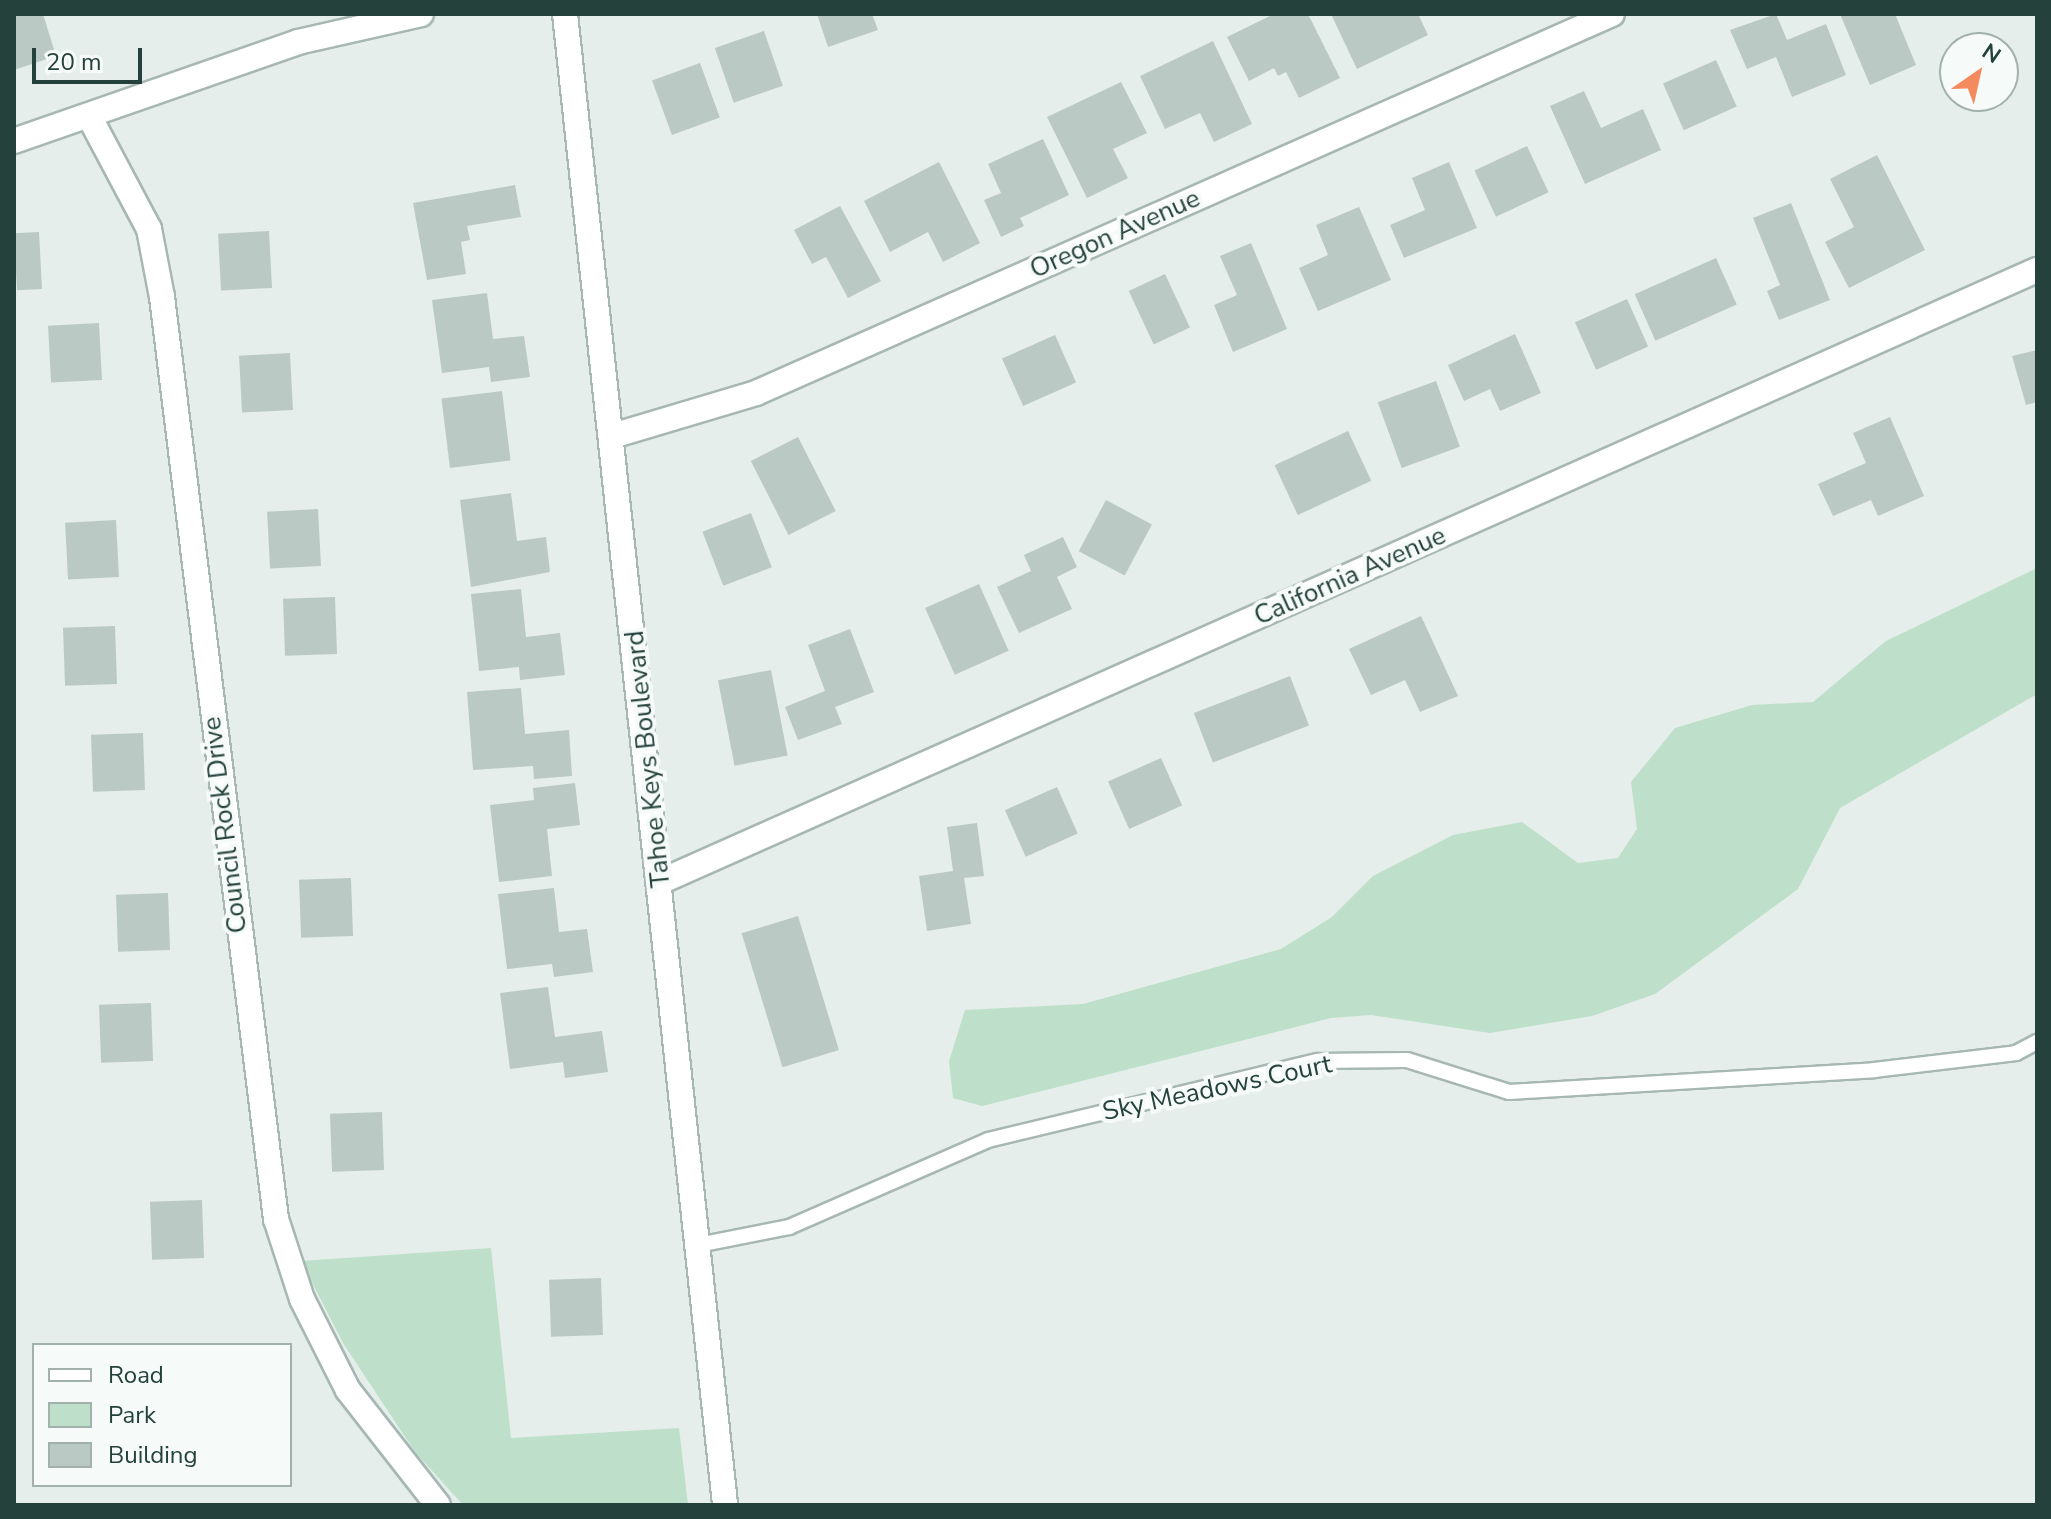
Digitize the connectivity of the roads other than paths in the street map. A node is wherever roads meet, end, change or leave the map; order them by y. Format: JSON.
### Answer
{"nodes":[{"id":1,"x":421,"y":14,"type":"edge"},
{"id":2,"x":565,"y":14,"type":"edge"},
{"id":3,"x":1612,"y":14,"type":"edge"},
{"id":4,"x":89,"y":116,"type":"junction"},
{"id":5,"x":14,"y":141,"type":"edge"},
{"id":6,"x":2037,"y":270,"type":"edge"},
{"id":7,"x":612,"y":436,"type":"junction"},
{"id":8,"x":662,"y":881,"type":"junction"},
{"id":9,"x":2037,"y":1042,"type":"edge"},
{"id":10,"x":698,"y":1245,"type":"junction"},
{"id":11,"x":438,"y":1505,"type":"edge"},
{"id":12,"x":725,"y":1505,"type":"edge"}],
"edges":[{"from":1,"to":4,"type":"street"},
{"from":2,"to":7,"type":"street","name":"Tahoe Keys Boulevard"},
{"from":3,"to":7,"type":"street","name":"Oregon Avenue"},
{"from":4,"to":5,"type":"street"},
{"from":4,"to":11,"type":"street","name":"Council Rock Drive"},
{"from":6,"to":8,"type":"street","name":"California Avenue"},
{"from":7,"to":8,"type":"street","name":"Tahoe Keys Boulevard"},
{"from":8,"to":10,"type":"street","name":"Tahoe Keys Boulevard"},
{"from":9,"to":10,"type":"lane","name":"Sky Meadows Court"},
{"from":10,"to":12,"type":"street","name":"Tahoe Keys Boulevard"}]}
